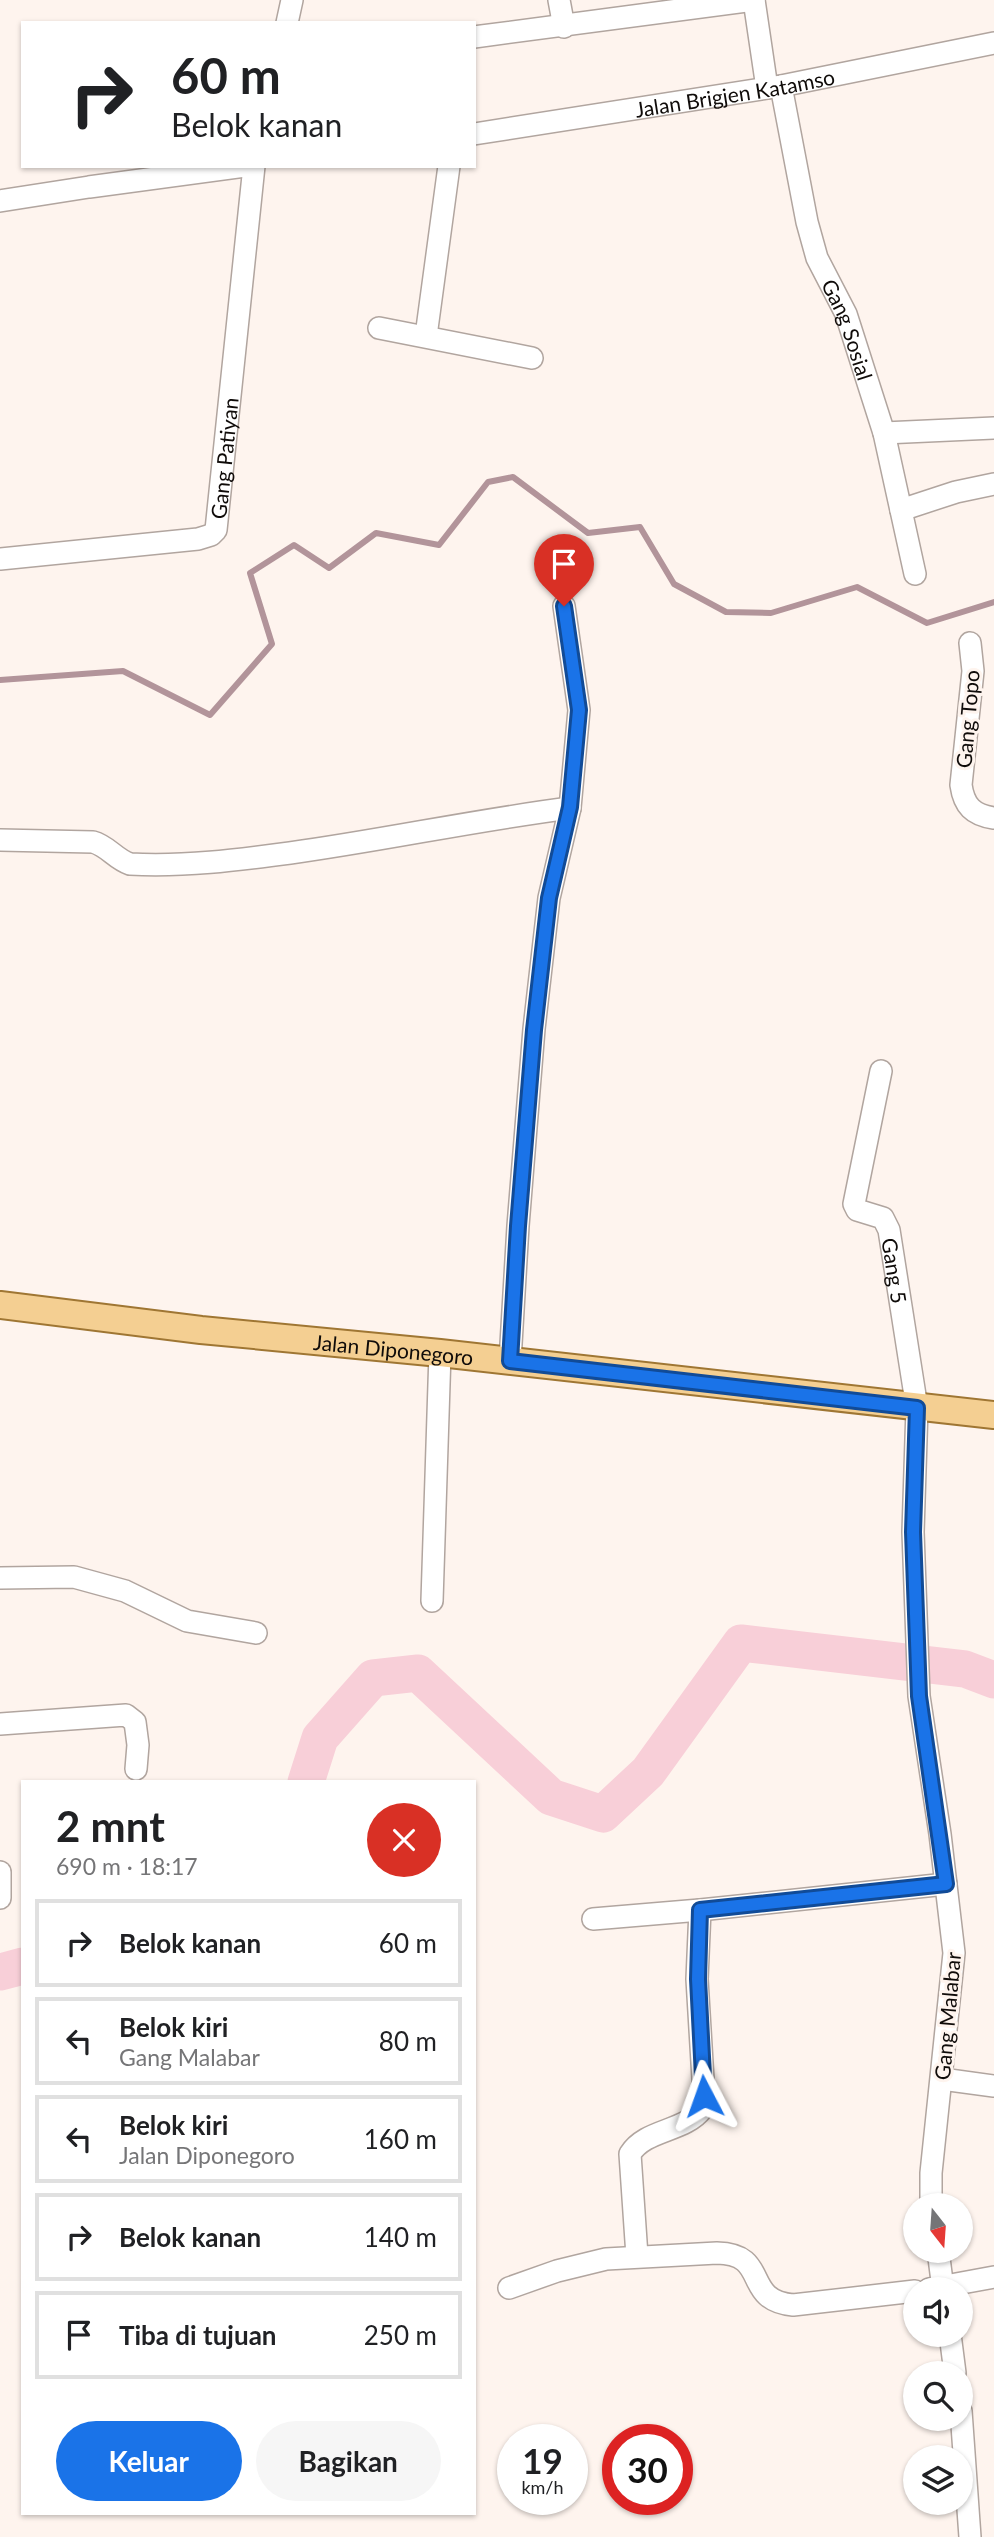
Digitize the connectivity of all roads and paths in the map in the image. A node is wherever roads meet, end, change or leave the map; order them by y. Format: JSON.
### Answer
{"nodes":[{"id":1,"x":292,"y":0,"type":"edge"},
{"id":2,"x":559,"y":0,"type":"edge"},
{"id":3,"x":754,"y":0,"type":"edge"},
{"id":4,"x":287,"y":21,"type":"edge"},
{"id":5,"x":564,"y":27,"type":"junction"},
{"id":6,"x":476,"y":37,"type":"edge"},
{"id":7,"x":994,"y":43,"type":"edge"},
{"id":8,"x":774,"y":87,"type":"junction"},
{"id":9,"x":476,"y":134,"type":"edge"},
{"id":10,"x":230,"y":168,"type":"edge"},
{"id":11,"x":254,"y":168,"type":"edge"},
{"id":12,"x":449,"y":168,"type":"edge"},
{"id":13,"x":0,"y":201,"type":"edge"},
{"id":14,"x":379,"y":328,"type":"dead end"},
{"id":15,"x":426,"y":336,"type":"junction"},
{"id":16,"x":532,"y":358,"type":"dead end"},
{"id":17,"x":994,"y":428,"type":"edge"},
{"id":18,"x":884,"y":433,"type":"junction"},
{"id":19,"x":994,"y":484,"type":"edge"},
{"id":20,"x":901,"y":510,"type":"junction"},
{"id":21,"x":0,"y":559,"type":"edge"},
{"id":22,"x":915,"y":574,"type":"dead end"},
{"id":23,"x":564,"y":606,"type":"dead end"},
{"id":24,"x":970,"y":643,"type":"dead end"},
{"id":25,"x":570,"y":807,"type":"junction"},
{"id":26,"x":994,"y":818,"type":"edge"},
{"id":27,"x":0,"y":840,"type":"edge"},
{"id":28,"x":881,"y":1071,"type":"dead end"},
{"id":29,"x":0,"y":1305,"type":"edge"},
{"id":30,"x":440,"y":1353,"type":"junction"},
{"id":31,"x":510,"y":1361,"type":"junction"},
{"id":32,"x":917,"y":1408,"type":"junction"},
{"id":33,"x":994,"y":1415,"type":"edge"},
{"id":34,"x":0,"y":1578,"type":"edge"},
{"id":35,"x":432,"y":1601,"type":"dead end"},
{"id":36,"x":256,"y":1633,"type":"dead end"},
{"id":37,"x":0,"y":1724,"type":"edge"},
{"id":38,"x":136,"y":1769,"type":"dead end"},
{"id":39,"x":0,"y":1872,"type":"edge"},
{"id":40,"x":946,"y":1884,"type":"junction"},
{"id":41,"x":0,"y":1898,"type":"edge"},
{"id":42,"x":700,"y":1910,"type":"junction"},
{"id":43,"x":593,"y":1919,"type":"dead end"},
{"id":44,"x":942,"y":2079,"type":"junction"},
{"id":45,"x":994,"y":2086,"type":"edge"},
{"id":46,"x":931,"y":2193,"type":"edge"},
{"id":47,"x":637,"y":2256,"type":"junction"},
{"id":48,"x":994,"y":2277,"type":"edge"},
{"id":49,"x":973,"y":2281,"type":"edge"},
{"id":50,"x":509,"y":2288,"type":"dead end"},
{"id":51,"x":903,"y":2293,"type":"edge"},
{"id":52,"x":962,"y":2431,"type":"edge"},
{"id":53,"x":970,"y":2537,"type":"edge"}],
"edges":[{"from":1,"to":4,"type":"street"},
{"from":2,"to":5,"type":"street"},
{"from":3,"to":5,"type":"street"},
{"from":3,"to":8,"type":"street","name":"Gang Sosial"},
{"from":5,"to":6,"type":"street"},
{"from":7,"to":8,"type":"street","name":"Jalan Brigjen Katamso"},
{"from":8,"to":9,"type":"street","name":"Jalan Brigjen Katamso"},
{"from":8,"to":18,"type":"street","name":"Gang Sosial"},
{"from":10,"to":13,"type":"street"},
{"from":11,"to":21,"type":"street","name":"Gang Patiyan"},
{"from":12,"to":15,"type":"street"},
{"from":14,"to":15,"type":"street"},
{"from":15,"to":16,"type":"street"},
{"from":17,"to":18,"type":"street"},
{"from":18,"to":20,"type":"street","name":"Gang Sosial"},
{"from":19,"to":20,"type":"street"},
{"from":20,"to":22,"type":"street","name":"Gang Sosial"},
{"from":23,"to":25,"type":"street"},
{"from":24,"to":26,"type":"street","name":"Gang Topo"},
{"from":25,"to":27,"type":"street"},
{"from":25,"to":31,"type":"street"},
{"from":28,"to":32,"type":"street","name":"Gang 5"},
{"from":29,"to":30,"type":"main road","name":"Jalan Diponegoro"},
{"from":30,"to":31,"type":"main road","name":"Jalan Diponegoro"},
{"from":30,"to":35,"type":"street"},
{"from":31,"to":32,"type":"main road","name":"Jalan Diponegoro"},
{"from":32,"to":33,"type":"main road","name":"Jalan Diponegoro"},
{"from":32,"to":40,"type":"street","name":"Gang Malabar"},
{"from":34,"to":36,"type":"street"},
{"from":37,"to":38,"type":"street"},
{"from":39,"to":41,"type":"street"},
{"from":40,"to":42,"type":"street"},
{"from":40,"to":44,"type":"street","name":"Gang Malabar"},
{"from":42,"to":43,"type":"street"},
{"from":42,"to":47,"type":"street"},
{"from":44,"to":45,"type":"street"},
{"from":44,"to":46,"type":"street","name":"Gang Malabar"},
{"from":47,"to":50,"type":"street"},
{"from":47,"to":51,"type":"street"},
{"from":48,"to":49,"type":"street"},
{"from":52,"to":53,"type":"street"}]}
